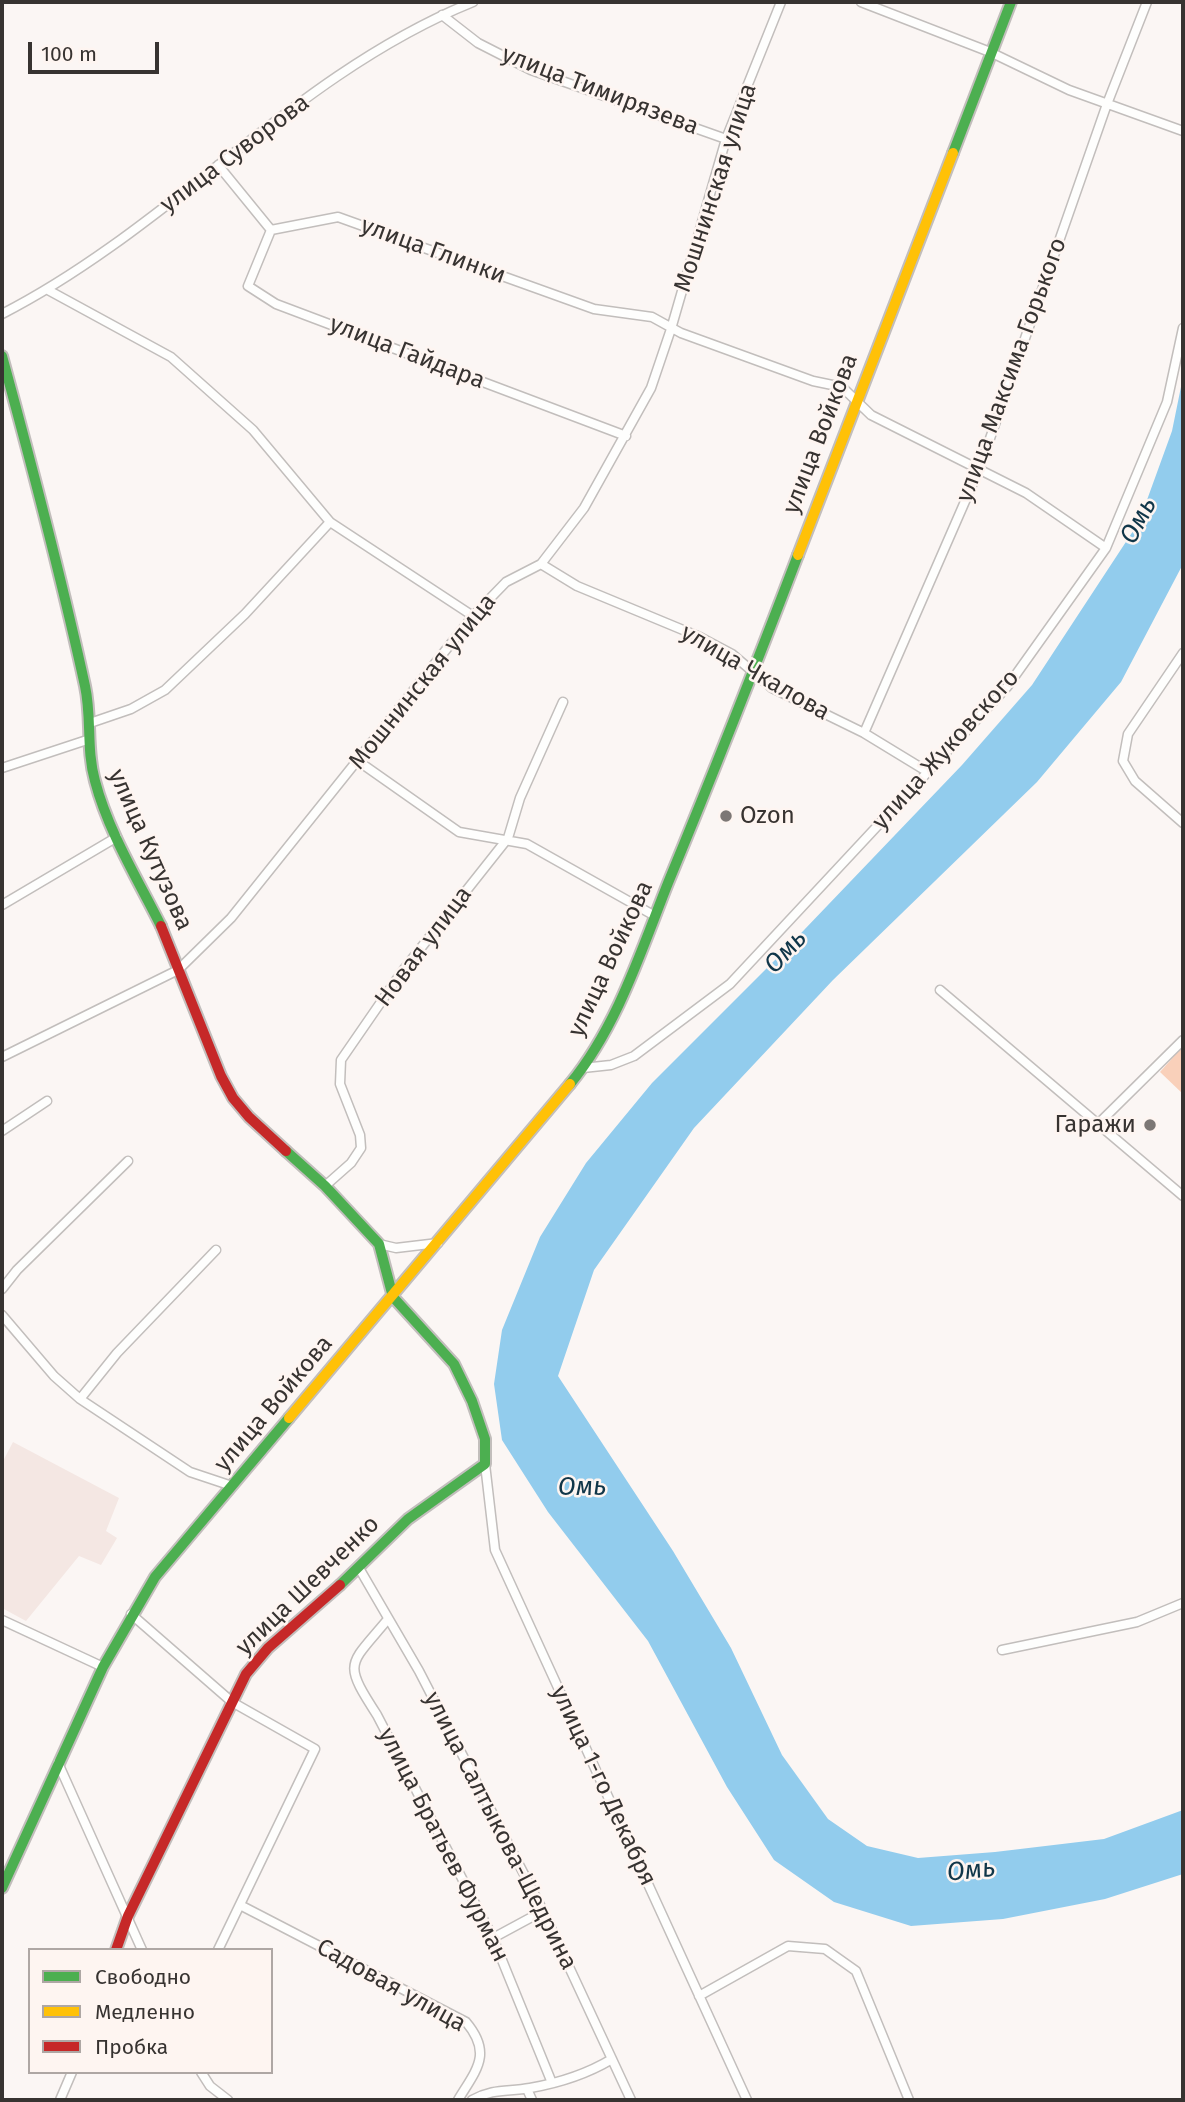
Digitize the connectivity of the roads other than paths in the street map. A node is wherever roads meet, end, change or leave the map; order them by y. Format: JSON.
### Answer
{"nodes":[{"id":1,"x":473,"y":2,"type":"edge"},
{"id":2,"x":781,"y":2,"type":"edge"},
{"id":3,"x":861,"y":2,"type":"edge"},
{"id":4,"x":1011,"y":2,"type":"edge"},
{"id":5,"x":1147,"y":2,"type":"edge"},
{"id":6,"x":442,"y":15,"type":"junction"},
{"id":7,"x":990,"y":52,"type":"junction"},
{"id":8,"x":1107,"y":104,"type":"junction"},
{"id":9,"x":1183,"y":131,"type":"edge"},
{"id":10,"x":726,"y":139,"type":"junction"},
{"id":11,"x":218,"y":165,"type":"junction"},
{"id":12,"x":271,"y":230,"type":"junction"},
{"id":13,"x":48,"y":290,"type":"junction"},
{"id":14,"x":2,"y":314,"type":"edge"},
{"id":15,"x":1183,"y":328,"type":"edge"},
{"id":16,"x":671,"y":329,"type":"junction"},
{"id":17,"x":2,"y":356,"type":"edge"},
{"id":18,"x":855,"y":403,"type":"junction"},
{"id":19,"x":626,"y":436,"type":"junction"},
{"id":20,"x":980,"y":467,"type":"junction"},
{"id":21,"x":330,"y":522,"type":"junction"},
{"id":22,"x":1106,"y":548,"type":"junction"},
{"id":23,"x":541,"y":564,"type":"junction"},
{"id":24,"x":473,"y":616,"type":"junction"},
{"id":25,"x":1183,"y":653,"type":"edge"},
{"id":26,"x":752,"y":673,"type":"junction"},
{"id":27,"x":563,"y":702,"type":"dead end"},
{"id":28,"x":89,"y":723,"type":"junction"},
{"id":29,"x":864,"y":733,"type":"junction"},
{"id":30,"x":87,"y":740,"type":"junction"},
{"id":31,"x":358,"y":761,"type":"junction"},
{"id":32,"x":2,"y":768,"type":"edge"},
{"id":33,"x":928,"y":772,"type":"junction"},
{"id":34,"x":1183,"y":823,"type":"edge"},
{"id":35,"x":117,"y":837,"type":"junction"},
{"id":36,"x":508,"y":838,"type":"junction"},
{"id":37,"x":2,"y":905,"type":"edge"},
{"id":38,"x":655,"y":916,"type":"junction"},
{"id":39,"x":178,"y":970,"type":"junction"},
{"id":40,"x":940,"y":990,"type":"dead end"},
{"id":41,"x":1183,"y":1040,"type":"edge"},
{"id":42,"x":2,"y":1057,"type":"edge"},
{"id":43,"x":583,"y":1068,"type":"junction"},
{"id":44,"x":47,"y":1101,"type":"dead end"},
{"id":45,"x":1098,"y":1124,"type":"junction"},
{"id":46,"x":2,"y":1131,"type":"edge"},
{"id":47,"x":128,"y":1161,"type":"dead end"},
{"id":48,"x":325,"y":1186,"type":"junction"},
{"id":49,"x":1183,"y":1196,"type":"edge"},
{"id":50,"x":438,"y":1243,"type":"junction"},
{"id":51,"x":379,"y":1244,"type":"junction"},
{"id":52,"x":216,"y":1250,"type":"dead end"},
{"id":53,"x":2,"y":1289,"type":"edge"},
{"id":54,"x":393,"y":1297,"type":"junction"},
{"id":55,"x":2,"y":1315,"type":"edge"},
{"id":56,"x":80,"y":1399,"type":"junction"},
{"id":57,"x":485,"y":1464,"type":"junction"},
{"id":58,"x":232,"y":1486,"type":"junction"},
{"id":59,"x":359,"y":1568,"type":"junction"},
{"id":60,"x":1183,"y":1603,"type":"edge"},
{"id":61,"x":131,"y":1614,"type":"junction"},
{"id":62,"x":388,"y":1619,"type":"junction"},
{"id":63,"x":2,"y":1620,"type":"edge"},
{"id":64,"x":1003,"y":1650,"type":"dead end"},
{"id":65,"x":103,"y":1667,"type":"junction"},
{"id":66,"x":232,"y":1702,"type":"junction"},
{"id":67,"x":58,"y":1763,"type":"junction"},
{"id":68,"x":2,"y":1888,"type":"edge"},
{"id":69,"x":240,"y":1905,"type":"junction"},
{"id":70,"x":543,"y":1912,"type":"junction"},
{"id":71,"x":128,"y":1916,"type":"junction"},
{"id":72,"x":493,"y":1938,"type":"junction"},
{"id":73,"x":117,"y":1948,"type":"edge"},
{"id":74,"x":141,"y":1948,"type":"edge"},
{"id":75,"x":219,"y":1948,"type":"edge"},
{"id":76,"x":699,"y":1996,"type":"junction"},
{"id":77,"x":612,"y":2059,"type":"junction"},
{"id":78,"x":71,"y":2074,"type":"edge"},
{"id":79,"x":202,"y":2074,"type":"edge"},
{"id":80,"x":552,"y":2083,"type":"junction"},
{"id":81,"x":527,"y":2089,"type":"junction"},
{"id":82,"x":61,"y":2100,"type":"edge"},
{"id":83,"x":228,"y":2100,"type":"edge"},
{"id":84,"x":458,"y":2100,"type":"edge"},
{"id":85,"x":472,"y":2100,"type":"edge"},
{"id":86,"x":532,"y":2100,"type":"edge"},
{"id":87,"x":631,"y":2100,"type":"edge"},
{"id":88,"x":747,"y":2100,"type":"edge"},
{"id":89,"x":909,"y":2100,"type":"edge"}],
"edges":[{"from":1,"to":6,"type":"street","name":"улица Суворова"},
{"from":2,"to":10,"type":"street","name":"Мошнинская улица"},
{"from":3,"to":7,"type":"street"},
{"from":4,"to":7,"type":"main road","name":"улица Войкова"},
{"from":5,"to":8,"type":"street","name":"улица Максима Горького"},
{"from":6,"to":10,"type":"street","name":"улица Тимирязева"},
{"from":6,"to":11,"type":"street","name":"улица Суворова"},
{"from":7,"to":8,"type":"street"},
{"from":7,"to":18,"type":"main road","name":"улица Войкова"},
{"from":8,"to":9,"type":"street"},
{"from":8,"to":20,"type":"street","name":"улица Максима Горького"},
{"from":10,"to":16,"type":"street","name":"Мошнинская улица"},
{"from":11,"to":12,"type":"street"},
{"from":11,"to":13,"type":"street","name":"улица Суворова"},
{"from":12,"to":16,"type":"street","name":"улица Глинки"},
{"from":12,"to":19,"type":"street","name":"улица Гайдара"},
{"from":13,"to":14,"type":"street","name":"улица Суворова"},
{"from":13,"to":21,"type":"street"},
{"from":15,"to":22,"type":"street","name":"улица Жуковского"},
{"from":16,"to":18,"type":"street","name":"улица Глинки"},
{"from":16,"to":19,"type":"street","name":"Мошнинская улица"},
{"from":17,"to":28,"type":"main road","name":"улица Кутузова"},
{"from":18,"to":20,"type":"street","name":"улица Глинки"},
{"from":18,"to":26,"type":"main road","name":"улица Войкова"},
{"from":19,"to":23,"type":"street","name":"Мошнинская улица"},
{"from":20,"to":22,"type":"street","name":"улица Глинки"},
{"from":20,"to":29,"type":"street","name":"улица Максима Горького"},
{"from":21,"to":24,"type":"street"},
{"from":21,"to":28,"type":"street"},
{"from":22,"to":33,"type":"street","name":"улица Жуковского"},
{"from":23,"to":24,"type":"street","name":"Мошнинская улица"},
{"from":23,"to":26,"type":"street","name":"улица Чкалова"},
{"from":24,"to":31,"type":"street","name":"Мошнинская улица"},
{"from":25,"to":34,"type":"street"},
{"from":26,"to":29,"type":"street","name":"улица Чкалова"},
{"from":26,"to":38,"type":"main road","name":"улица Войкова"},
{"from":27,"to":36,"type":"street","name":"Новая улица"},
{"from":28,"to":30,"type":"main road","name":"улица Кутузова"},
{"from":29,"to":33,"type":"street","name":"улица Чкалова"},
{"from":30,"to":32,"type":"street"},
{"from":30,"to":35,"type":"main road","name":"улица Кутузова"},
{"from":31,"to":36,"type":"street"},
{"from":31,"to":39,"type":"street","name":"Мошнинская улица"},
{"from":33,"to":43,"type":"street","name":"улица Жуковского"},
{"from":35,"to":37,"type":"street"},
{"from":35,"to":39,"type":"main road","name":"улица Кутузова"},
{"from":36,"to":38,"type":"street"},
{"from":36,"to":48,"type":"street","name":"Новая улица"},
{"from":38,"to":43,"type":"main road","name":"улица Войкова"},
{"from":39,"to":42,"type":"street","name":"Мошнинская улица"},
{"from":39,"to":48,"type":"main road","name":"улица Кутузова"},
{"from":40,"to":45,"type":"street"},
{"from":41,"to":45,"type":"street"},
{"from":43,"to":50,"type":"main road","name":"улица Войкова"},
{"from":44,"to":46,"type":"street"},
{"from":45,"to":49,"type":"street"},
{"from":47,"to":53,"type":"street"},
{"from":48,"to":51,"type":"main road","name":"улица Кутузова"},
{"from":50,"to":51,"type":"street"},
{"from":50,"to":54,"type":"main road","name":"улица Войкова"},
{"from":51,"to":54,"type":"main road","name":"улица Кутузова"},
{"from":52,"to":56,"type":"street"},
{"from":54,"to":57,"type":"main road"},
{"from":54,"to":58,"type":"main road","name":"улица Войкова"},
{"from":55,"to":56,"type":"street"},
{"from":56,"to":58,"type":"street"},
{"from":57,"to":59,"type":"main road","name":"улица Шевченко"},
{"from":57,"to":76,"type":"street","name":"улица 1-го Декабря"},
{"from":58,"to":61,"type":"main road","name":"улица Войкова"},
{"from":59,"to":62,"type":"street","name":"улица Салтыкова-Щедрина"},
{"from":59,"to":66,"type":"main road","name":"улица Шевченко"},
{"from":60,"to":64,"type":"street"},
{"from":61,"to":65,"type":"main road","name":"улица Войкова"},
{"from":61,"to":66,"type":"street"},
{"from":62,"to":70,"type":"street","name":"улица Салтыкова-Щедрина"},
{"from":62,"to":72,"type":"street","name":"улица Братьев Фурман"},
{"from":63,"to":65,"type":"street"},
{"from":65,"to":67,"type":"main road","name":"улица Войкова"},
{"from":66,"to":69,"type":"street"},
{"from":66,"to":71,"type":"main road","name":"улица Шевченко"},
{"from":67,"to":68,"type":"main road","name":"улица Войкова"},
{"from":67,"to":71,"type":"street"},
{"from":69,"to":75,"type":"street"},
{"from":69,"to":84,"type":"street","name":"Садовая улица"},
{"from":70,"to":72,"type":"street"},
{"from":70,"to":77,"type":"street","name":"улица Салтыкова-Щедрина"},
{"from":71,"to":73,"type":"main road","name":"улица Шевченко"},
{"from":71,"to":74,"type":"street"},
{"from":72,"to":80,"type":"street","name":"улица Братьев Фурман"},
{"from":76,"to":88,"type":"street","name":"улица 1-го Декабря"},
{"from":76,"to":89,"type":"street"},
{"from":77,"to":80,"type":"street"},
{"from":77,"to":87,"type":"street","name":"улица Салтыкова-Щедрина"},
{"from":78,"to":82,"type":"street"},
{"from":79,"to":83,"type":"street"},
{"from":80,"to":81,"type":"street"},
{"from":81,"to":85,"type":"street"},
{"from":81,"to":86,"type":"street"}]}
